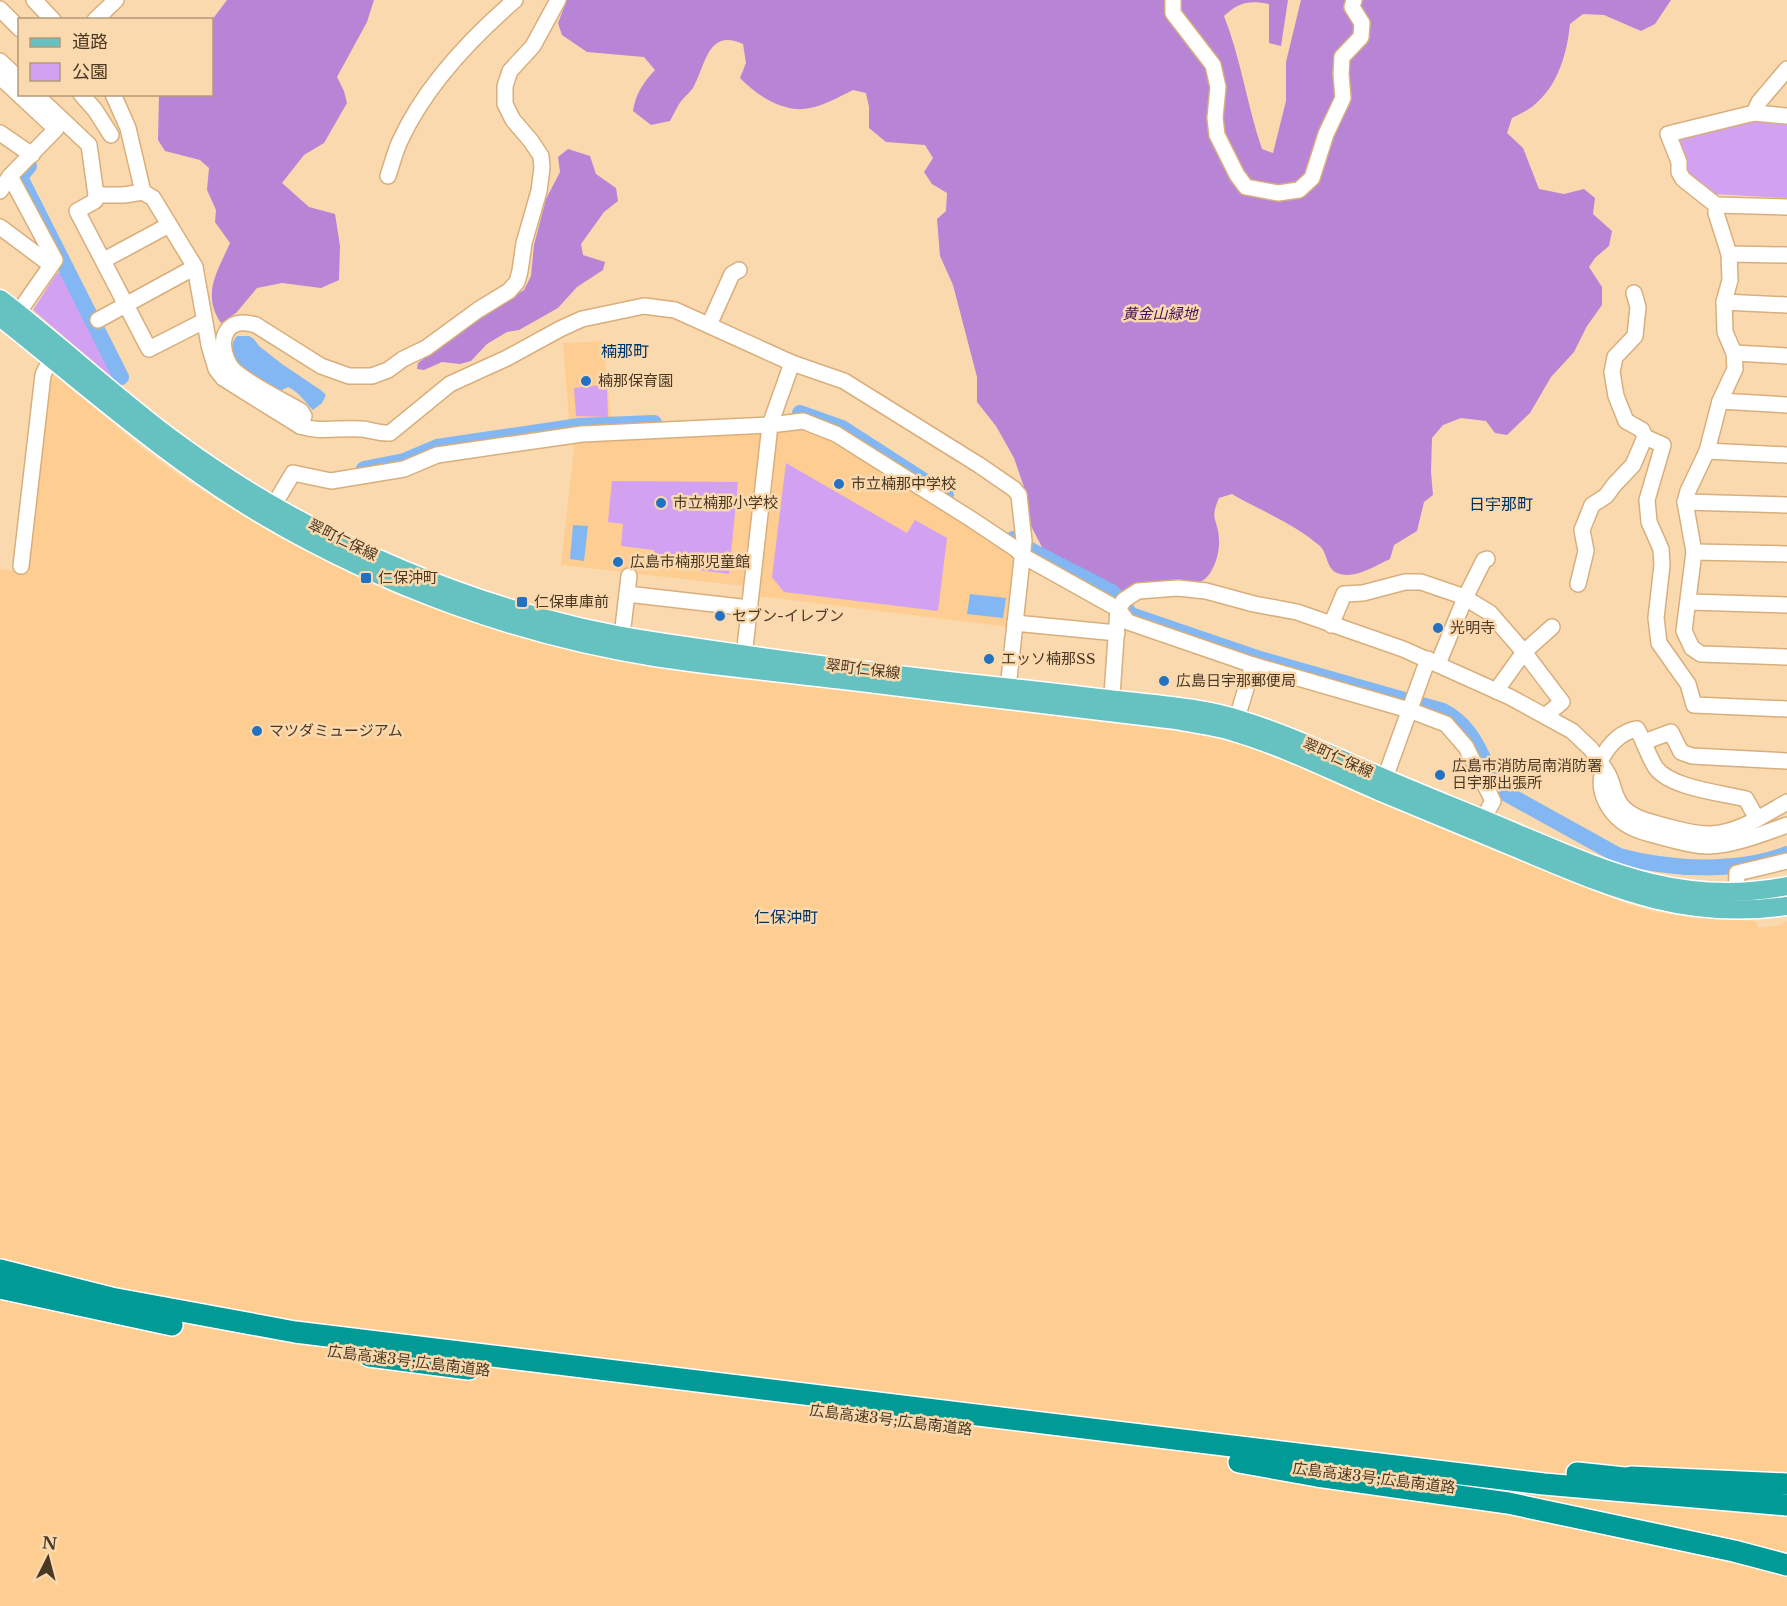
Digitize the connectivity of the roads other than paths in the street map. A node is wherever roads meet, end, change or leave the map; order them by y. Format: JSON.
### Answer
{"nodes":[{"id":1,"x":6,"y":0,"type":"edge"},
{"id":2,"x":34,"y":0,"type":"edge"},
{"id":3,"x":116,"y":0,"type":"edge"},
{"id":4,"x":515,"y":0,"type":"edge"},
{"id":5,"x":558,"y":0,"type":"edge"},
{"id":6,"x":1173,"y":0,"type":"edge"},
{"id":7,"x":1354,"y":0,"type":"edge"},
{"id":8,"x":0,"y":8,"type":"edge"},
{"id":9,"x":51,"y":18,"type":"edge"},
{"id":10,"x":100,"y":18,"type":"edge"},
{"id":11,"x":18,"y":27,"type":"edge"},
{"id":12,"x":0,"y":61,"type":"edge"},
{"id":13,"x":1787,"y":69,"type":"edge"},
{"id":14,"x":0,"y":76,"type":"edge"},
{"id":15,"x":18,"y":78,"type":"edge"},
{"id":16,"x":18,"y":93,"type":"edge"},
{"id":17,"x":21,"y":96,"type":"edge"},
{"id":18,"x":37,"y":96,"type":"edge"},
{"id":19,"x":83,"y":96,"type":"edge"},
{"id":20,"x":114,"y":96,"type":"edge"},
{"id":21,"x":1754,"y":113,"type":"junction"},
{"id":22,"x":1787,"y":116,"type":"edge"},
{"id":23,"x":128,"y":128,"type":"junction"},
{"id":24,"x":0,"y":133,"type":"edge"},
{"id":25,"x":111,"y":135,"type":"junction"},
{"id":26,"x":89,"y":145,"type":"junction"},
{"id":27,"x":32,"y":155,"type":"junction"},
{"id":28,"x":10,"y":176,"type":"junction"},
{"id":29,"x":388,"y":176,"type":"dead end"},
{"id":30,"x":0,"y":191,"type":"edge"},
{"id":31,"x":143,"y":192,"type":"junction"},
{"id":32,"x":96,"y":195,"type":"junction"},
{"id":33,"x":1716,"y":205,"type":"junction"},
{"id":34,"x":1787,"y":207,"type":"edge"},
{"id":35,"x":169,"y":225,"type":"junction"},
{"id":36,"x":0,"y":227,"type":"edge"},
{"id":37,"x":1730,"y":254,"type":"junction"},
{"id":38,"x":1787,"y":255,"type":"edge"},
{"id":39,"x":104,"y":260,"type":"junction"},
{"id":40,"x":51,"y":265,"type":"junction"},
{"id":41,"x":195,"y":267,"type":"junction"},
{"id":42,"x":739,"y":270,"type":"dead end"},
{"id":43,"x":1634,"y":293,"type":"dead end"},
{"id":44,"x":0,"y":299,"type":"edge"},
{"id":45,"x":1724,"y":302,"type":"junction"},
{"id":46,"x":1787,"y":305,"type":"edge"},
{"id":47,"x":126,"y":306,"type":"junction"},
{"id":48,"x":9,"y":315,"type":"edge"},
{"id":49,"x":98,"y":320,"type":"dead end"},
{"id":50,"x":204,"y":321,"type":"junction"},
{"id":51,"x":709,"y":325,"type":"junction"},
{"id":52,"x":55,"y":353,"type":"junction"},
{"id":53,"x":1734,"y":353,"type":"junction"},
{"id":54,"x":1787,"y":356,"type":"edge"},
{"id":55,"x":792,"y":363,"type":"junction"},
{"id":56,"x":1720,"y":401,"type":"junction"},
{"id":57,"x":1787,"y":405,"type":"edge"},
{"id":58,"x":770,"y":425,"type":"junction"},
{"id":59,"x":300,"y":426,"type":"junction"},
{"id":60,"x":1645,"y":437,"type":"junction"},
{"id":61,"x":1707,"y":451,"type":"junction"},
{"id":62,"x":1787,"y":455,"type":"edge"},
{"id":63,"x":1685,"y":502,"type":"junction"},
{"id":64,"x":1787,"y":505,"type":"edge"},
{"id":65,"x":270,"y":511,"type":"junction"},
{"id":66,"x":1023,"y":549,"type":"junction"},
{"id":67,"x":1694,"y":552,"type":"junction"},
{"id":68,"x":1787,"y":554,"type":"edge"},
{"id":69,"x":1487,"y":559,"type":"dead end"},
{"id":70,"x":21,"y":566,"type":"dead end"},
{"id":71,"x":628,"y":576,"type":"dead end"},
{"id":72,"x":424,"y":585,"type":"junction"},
{"id":73,"x":1578,"y":585,"type":"dead end"},
{"id":74,"x":627,"y":594,"type":"junction"},
{"id":75,"x":1465,"y":598,"type":"junction"},
{"id":76,"x":1689,"y":602,"type":"junction"},
{"id":77,"x":1787,"y":605,"type":"edge"},
{"id":78,"x":1120,"y":606,"type":"junction"},
{"id":79,"x":749,"y":608,"type":"junction"},
{"id":80,"x":1015,"y":623,"type":"junction"},
{"id":81,"x":1331,"y":625,"type":"junction"},
{"id":82,"x":1552,"y":627,"type":"dead end"},
{"id":83,"x":1117,"y":633,"type":"junction"},
{"id":84,"x":622,"y":636,"type":"junction"},
{"id":85,"x":1524,"y":652,"type":"junction"},
{"id":86,"x":1787,"y":657,"type":"edge"},
{"id":87,"x":743,"y":661,"type":"junction"},
{"id":88,"x":1433,"y":661,"type":"junction"},
{"id":89,"x":1253,"y":665,"type":"junction"},
{"id":90,"x":1496,"y":691,"type":"junction"},
{"id":91,"x":1007,"y":694,"type":"junction"},
{"id":92,"x":1411,"y":705,"type":"junction"},
{"id":93,"x":1111,"y":706,"type":"junction"},
{"id":94,"x":1787,"y":709,"type":"edge"},
{"id":95,"x":1545,"y":716,"type":"junction"},
{"id":96,"x":1235,"y":725,"type":"junction"},
{"id":97,"x":1644,"y":742,"type":"junction"},
{"id":98,"x":1787,"y":761,"type":"edge"},
{"id":99,"x":1602,"y":765,"type":"junction"},
{"id":100,"x":1382,"y":785,"type":"junction"},
{"id":101,"x":1787,"y":802,"type":"edge"},
{"id":102,"x":1484,"y":819,"type":"junction"},
{"id":103,"x":1757,"y":819,"type":"junction"},
{"id":104,"x":1787,"y":825,"type":"edge"},
{"id":105,"x":1787,"y":861,"type":"edge"},
{"id":106,"x":1787,"y":886,"type":"edge"},
{"id":107,"x":1736,"y":893,"type":"junction"},
{"id":108,"x":1787,"y":906,"type":"edge"},
{"id":109,"x":1,"y":1279,"type":"edge"},
{"id":110,"x":1239,"y":1462,"type":"junction"},
{"id":111,"x":1361,"y":1462,"type":"junction"},
{"id":112,"x":1612,"y":1476,"type":"junction"},
{"id":113,"x":1787,"y":1484,"type":"edge"},
{"id":114,"x":1787,"y":1495,"type":"edge"},
{"id":115,"x":1787,"y":1505,"type":"edge"},
{"id":116,"x":1787,"y":1517,"type":"edge"},
{"id":117,"x":1734,"y":1551,"type":"junction"},
{"id":118,"x":1787,"y":1560,"type":"edge"},
{"id":119,"x":1787,"y":1565,"type":"edge"}],
"edges":[{"from":1,"to":8,"type":"street"},
{"from":2,"to":9,"type":"street"},
{"from":3,"to":10,"type":"street"},
{"from":4,"to":29,"type":"street"},
{"from":5,"to":59,"type":"street"},
{"from":6,"to":7,"type":"street"},
{"from":8,"to":11,"type":"street"},
{"from":12,"to":15,"type":"street"},
{"from":13,"to":21,"type":"street"},
{"from":14,"to":16,"type":"street"},
{"from":17,"to":27,"type":"street"},
{"from":18,"to":26,"type":"street"},
{"from":19,"to":25,"type":"street"},
{"from":20,"to":23,"type":"street"},
{"from":21,"to":22,"type":"street"},
{"from":21,"to":33,"type":"street"},
{"from":23,"to":25,"type":"street"},
{"from":23,"to":31,"type":"street"},
{"from":24,"to":27,"type":"street"},
{"from":25,"to":26,"type":"street"},
{"from":26,"to":32,"type":"street"},
{"from":27,"to":28,"type":"street"},
{"from":28,"to":30,"type":"street"},
{"from":28,"to":40,"type":"street"},
{"from":31,"to":32,"type":"street"},
{"from":31,"to":35,"type":"street"},
{"from":32,"to":39,"type":"street"},
{"from":33,"to":34,"type":"street"},
{"from":33,"to":37,"type":"street"},
{"from":35,"to":39,"type":"street"},
{"from":35,"to":41,"type":"street"},
{"from":36,"to":40,"type":"street"},
{"from":37,"to":38,"type":"street"},
{"from":37,"to":45,"type":"street"},
{"from":39,"to":47,"type":"street"},
{"from":40,"to":48,"type":"street"},
{"from":41,"to":47,"type":"street"},
{"from":41,"to":50,"type":"street"},
{"from":42,"to":51,"type":"street"},
{"from":43,"to":60,"type":"street"},
{"from":44,"to":48,"type":"main road","name":"翠町仁保線"},
{"from":45,"to":46,"type":"street"},
{"from":45,"to":53,"type":"street"},
{"from":47,"to":49,"type":"street"},
{"from":47,"to":50,"type":"street"},
{"from":48,"to":52,"type":"main road","name":"翠町仁保線"},
{"from":50,"to":59,"type":"street"},
{"from":51,"to":55,"type":"street"},
{"from":51,"to":59,"type":"street"},
{"from":52,"to":65,"type":"main road","name":"翠町仁保線"},
{"from":52,"to":70,"type":"street"},
{"from":53,"to":54,"type":"street"},
{"from":53,"to":56,"type":"street"},
{"from":55,"to":58,"type":"street"},
{"from":55,"to":66,"type":"street"},
{"from":56,"to":57,"type":"street"},
{"from":56,"to":61,"type":"street"},
{"from":58,"to":65,"type":"street"},
{"from":58,"to":66,"type":"street"},
{"from":58,"to":79,"type":"street"},
{"from":60,"to":73,"type":"street"},
{"from":60,"to":94,"type":"street"},
{"from":61,"to":62,"type":"street"},
{"from":61,"to":63,"type":"street"},
{"from":63,"to":64,"type":"street"},
{"from":63,"to":67,"type":"street"},
{"from":65,"to":72,"type":"main road","name":"翠町仁保線"},
{"from":66,"to":78,"type":"street"},
{"from":66,"to":80,"type":"street"},
{"from":67,"to":68,"type":"street"},
{"from":67,"to":76,"type":"street"},
{"from":69,"to":75,"type":"street"},
{"from":71,"to":74,"type":"street"},
{"from":72,"to":84,"type":"main road","name":"翠町仁保線"},
{"from":72,"to":87,"type":"main road","name":"翠町仁保線"},
{"from":74,"to":79,"type":"street"},
{"from":74,"to":84,"type":"street"},
{"from":75,"to":81,"type":"street"},
{"from":75,"to":85,"type":"street"},
{"from":75,"to":88,"type":"street"},
{"from":76,"to":77,"type":"street"},
{"from":76,"to":86,"type":"street"},
{"from":78,"to":81,"type":"street"},
{"from":78,"to":83,"type":"street"},
{"from":78,"to":89,"type":"street"},
{"from":79,"to":87,"type":"street"},
{"from":80,"to":83,"type":"street"},
{"from":80,"to":91,"type":"street"},
{"from":81,"to":88,"type":"street"},
{"from":82,"to":85,"type":"street"},
{"from":83,"to":93,"type":"street"},
{"from":84,"to":87,"type":"main road","name":"翠町仁保線"},
{"from":85,"to":90,"type":"street"},
{"from":85,"to":95,"type":"street"},
{"from":87,"to":91,"type":"main road","name":"翠町仁保線"},
{"from":88,"to":90,"type":"street"},
{"from":88,"to":92,"type":"street"},
{"from":89,"to":92,"type":"street"},
{"from":89,"to":96,"type":"street"},
{"from":90,"to":95,"type":"street"},
{"from":91,"to":93,"type":"main road","name":"翠町仁保線"},
{"from":92,"to":100,"type":"street"},
{"from":92,"to":102,"type":"street"},
{"from":93,"to":96,"type":"main road","name":"翠町仁保線"},
{"from":95,"to":99,"type":"street"},
{"from":96,"to":100,"type":"main road","name":"翠町仁保線"},
{"from":97,"to":98,"type":"street"},
{"from":97,"to":99,"type":"street"},
{"from":97,"to":103,"type":"street"},
{"from":99,"to":103,"type":"street"},
{"from":99,"to":104,"type":"street"},
{"from":100,"to":102,"type":"main road","name":"翠町仁保線"},
{"from":100,"to":108,"type":"main road","name":"翠町仁保線"},
{"from":101,"to":103,"type":"street"},
{"from":102,"to":107,"type":"main road","name":"翠町仁保線"},
{"from":105,"to":107,"type":"street"},
{"from":106,"to":107,"type":"main road","name":"翠町仁保線"},
{"from":109,"to":110,"type":"highway","name":"広島高速3号;広島南道路"},
{"from":109,"to":111,"type":"highway","name":"広島高速3号;広島南道路"},
{"from":110,"to":116,"type":"highway","name":"広島高速3号;広島南道路"},
{"from":110,"to":117,"type":"highway"},
{"from":111,"to":112,"type":"highway"},
{"from":111,"to":115,"type":"highway","name":"広島高速3号;広島南道路"},
{"from":112,"to":113,"type":"highway"},
{"from":112,"to":114,"type":"highway"},
{"from":117,"to":118,"type":"highway"},
{"from":117,"to":119,"type":"highway"}]}
